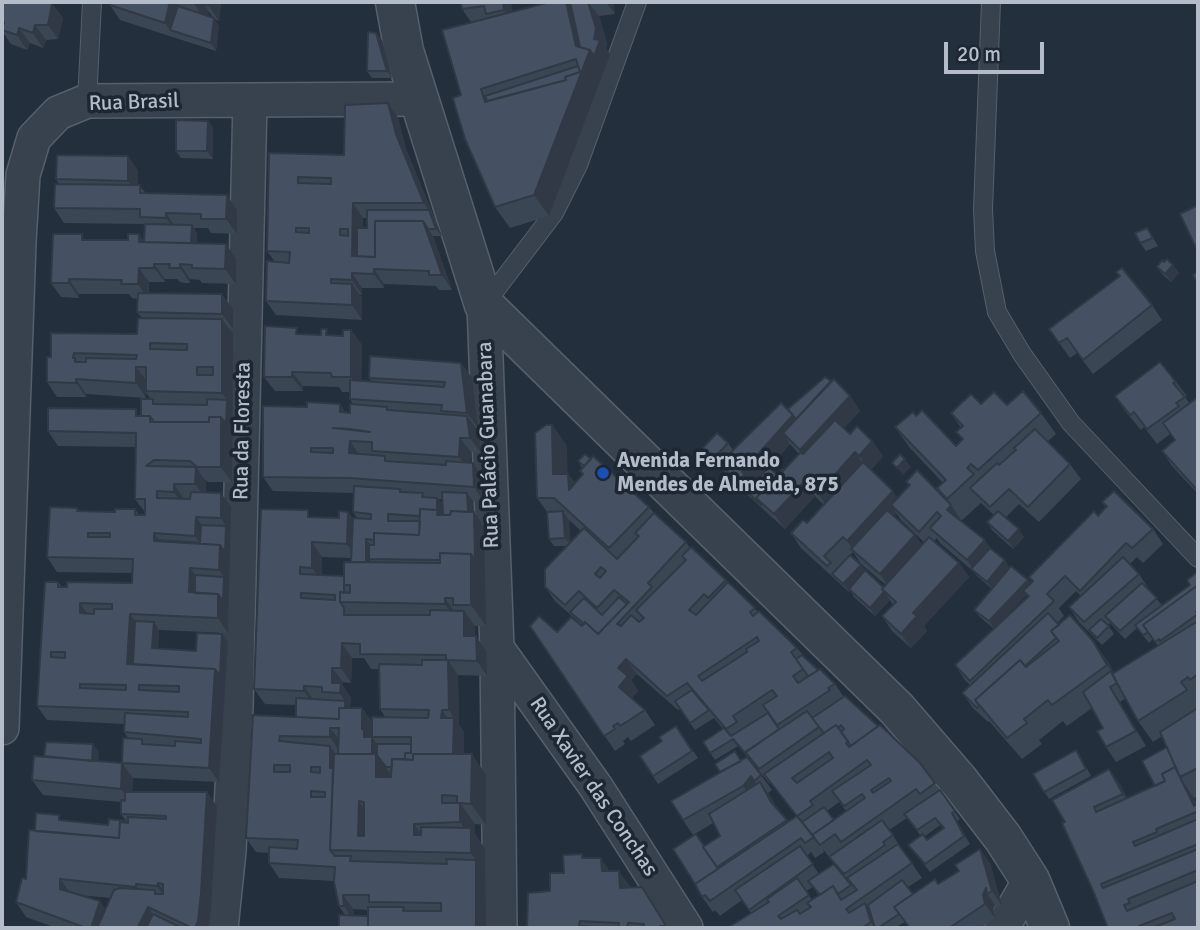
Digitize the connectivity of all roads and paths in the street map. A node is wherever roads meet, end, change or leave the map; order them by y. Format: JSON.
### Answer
{"nodes":[{"id":1,"x":92,"y":2,"type":"edge"},
{"id":2,"x":395,"y":2,"type":"edge"},
{"id":3,"x":637,"y":2,"type":"edge"},
{"id":4,"x":991,"y":2,"type":"edge"},
{"id":5,"x":418,"y":99,"type":"junction"},
{"id":6,"x":88,"y":101,"type":"junction"},
{"id":7,"x":250,"y":102,"type":"junction"},
{"id":8,"x":484,"y":305,"type":"junction"},
{"id":9,"x":1198,"y":558,"type":"edge"},
{"id":10,"x":497,"y":648,"type":"junction"},
{"id":11,"x":2,"y":728,"type":"edge"},
{"id":12,"x":1030,"y":880,"type":"junction"},
{"id":13,"x":220,"y":928,"type":"edge"},
{"id":14,"x":500,"y":928,"type":"edge"},
{"id":15,"x":686,"y":928,"type":"edge"},
{"id":16,"x":1002,"y":928,"type":"edge"},
{"id":17,"x":1050,"y":928,"type":"edge"}],
"edges":[{"from":1,"to":6,"type":"lane"},
{"from":2,"to":5,"type":"street"},
{"from":3,"to":8,"type":"lane"},
{"from":4,"to":9,"type":"lane"},
{"from":5,"to":7,"type":"street"},
{"from":5,"to":8,"type":"street"},
{"from":6,"to":7,"type":"street","name":"Rua Brasil"},
{"from":6,"to":11,"type":"street","name":"Rua Brasil"},
{"from":7,"to":13,"type":"street","name":"Rua da Floresta"},
{"from":8,"to":10,"type":"street","name":"Rua Palácio Guanabara"},
{"from":8,"to":12,"type":"street"},
{"from":10,"to":14,"type":"street","name":"Rua Palácio Guanabara"},
{"from":10,"to":15,"type":"street","name":"Rua Xavier das Conchas"},
{"from":12,"to":16,"type":"street"},
{"from":12,"to":17,"type":"street"}]}
